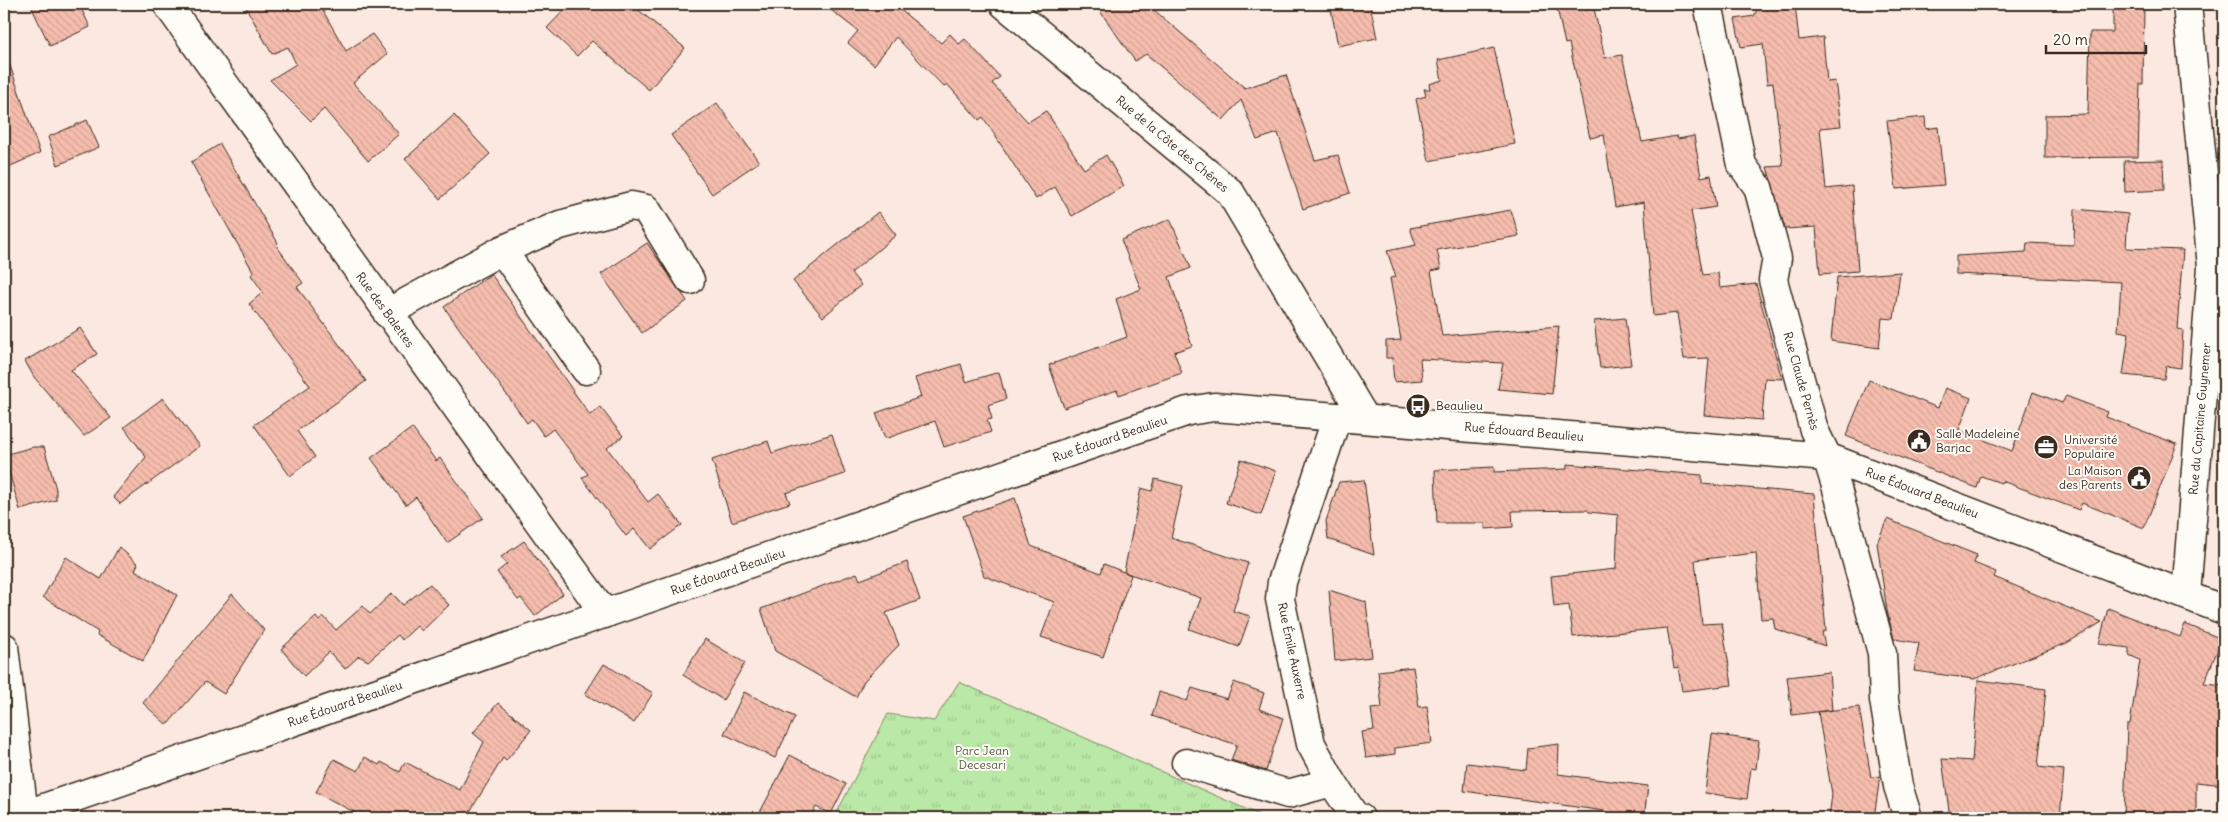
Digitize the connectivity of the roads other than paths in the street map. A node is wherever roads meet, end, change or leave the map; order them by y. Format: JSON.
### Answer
{"nodes":[{"id":1,"x":167,"y":4,"type":"edge"},
{"id":2,"x":1004,"y":4,"type":"edge"},
{"id":3,"x":1708,"y":4,"type":"edge"},
{"id":4,"x":2187,"y":4,"type":"edge"},
{"id":5,"x":502,"y":250,"type":"junction"},
{"id":6,"x":690,"y":280,"type":"dead end"},
{"id":7,"x":387,"y":313,"type":"junction"},
{"id":8,"x":586,"y":370,"type":"dead end"},
{"id":9,"x":1337,"y":417,"type":"junction"},
{"id":10,"x":1365,"y":418,"type":"junction"},
{"id":11,"x":1827,"y":457,"type":"junction"},
{"id":12,"x":2186,"y":595,"type":"junction"},
{"id":13,"x":2224,"y":610,"type":"edge"},
{"id":14,"x":605,"y":614,"type":"junction"},
{"id":15,"x":4,"y":647,"type":"edge"},
{"id":16,"x":1186,"y":763,"type":"dead end"},
{"id":17,"x":1332,"y":782,"type":"junction"},
{"id":18,"x":20,"y":814,"type":"edge"},
{"id":19,"x":1360,"y":818,"type":"edge"},
{"id":20,"x":1908,"y":818,"type":"edge"}],
"edges":[{"from":1,"to":7,"type":"street","name":"Rue des Balettes"},
{"from":2,"to":10,"type":"street","name":"Rue de la Côte des Chênes"},
{"from":3,"to":11,"type":"street","name":"Rue Claude Pernès"},
{"from":4,"to":12,"type":"street","name":"Rue du Capitaine Guynemer"},
{"from":5,"to":6,"type":"street"},
{"from":5,"to":7,"type":"street"},
{"from":5,"to":8,"type":"street"},
{"from":7,"to":14,"type":"street","name":"Rue des Balettes"},
{"from":9,"to":10,"type":"street","name":"Rue Édouard Beaulieu"},
{"from":9,"to":14,"type":"street","name":"Rue Édouard Beaulieu"},
{"from":9,"to":17,"type":"street","name":"Rue Émile Auxerre"},
{"from":10,"to":11,"type":"street","name":"Rue Édouard Beaulieu"},
{"from":11,"to":12,"type":"street","name":"Rue Édouard Beaulieu"},
{"from":11,"to":20,"type":"street","name":"Rue Claude Pernès"},
{"from":12,"to":13,"type":"street","name":"Rue Édouard Beaulieu"},
{"from":14,"to":18,"type":"street","name":"Rue Édouard Beaulieu"},
{"from":15,"to":18,"type":"street"},
{"from":16,"to":17,"type":"street"},
{"from":17,"to":19,"type":"street","name":"Rue Émile Auxerre"}]}
